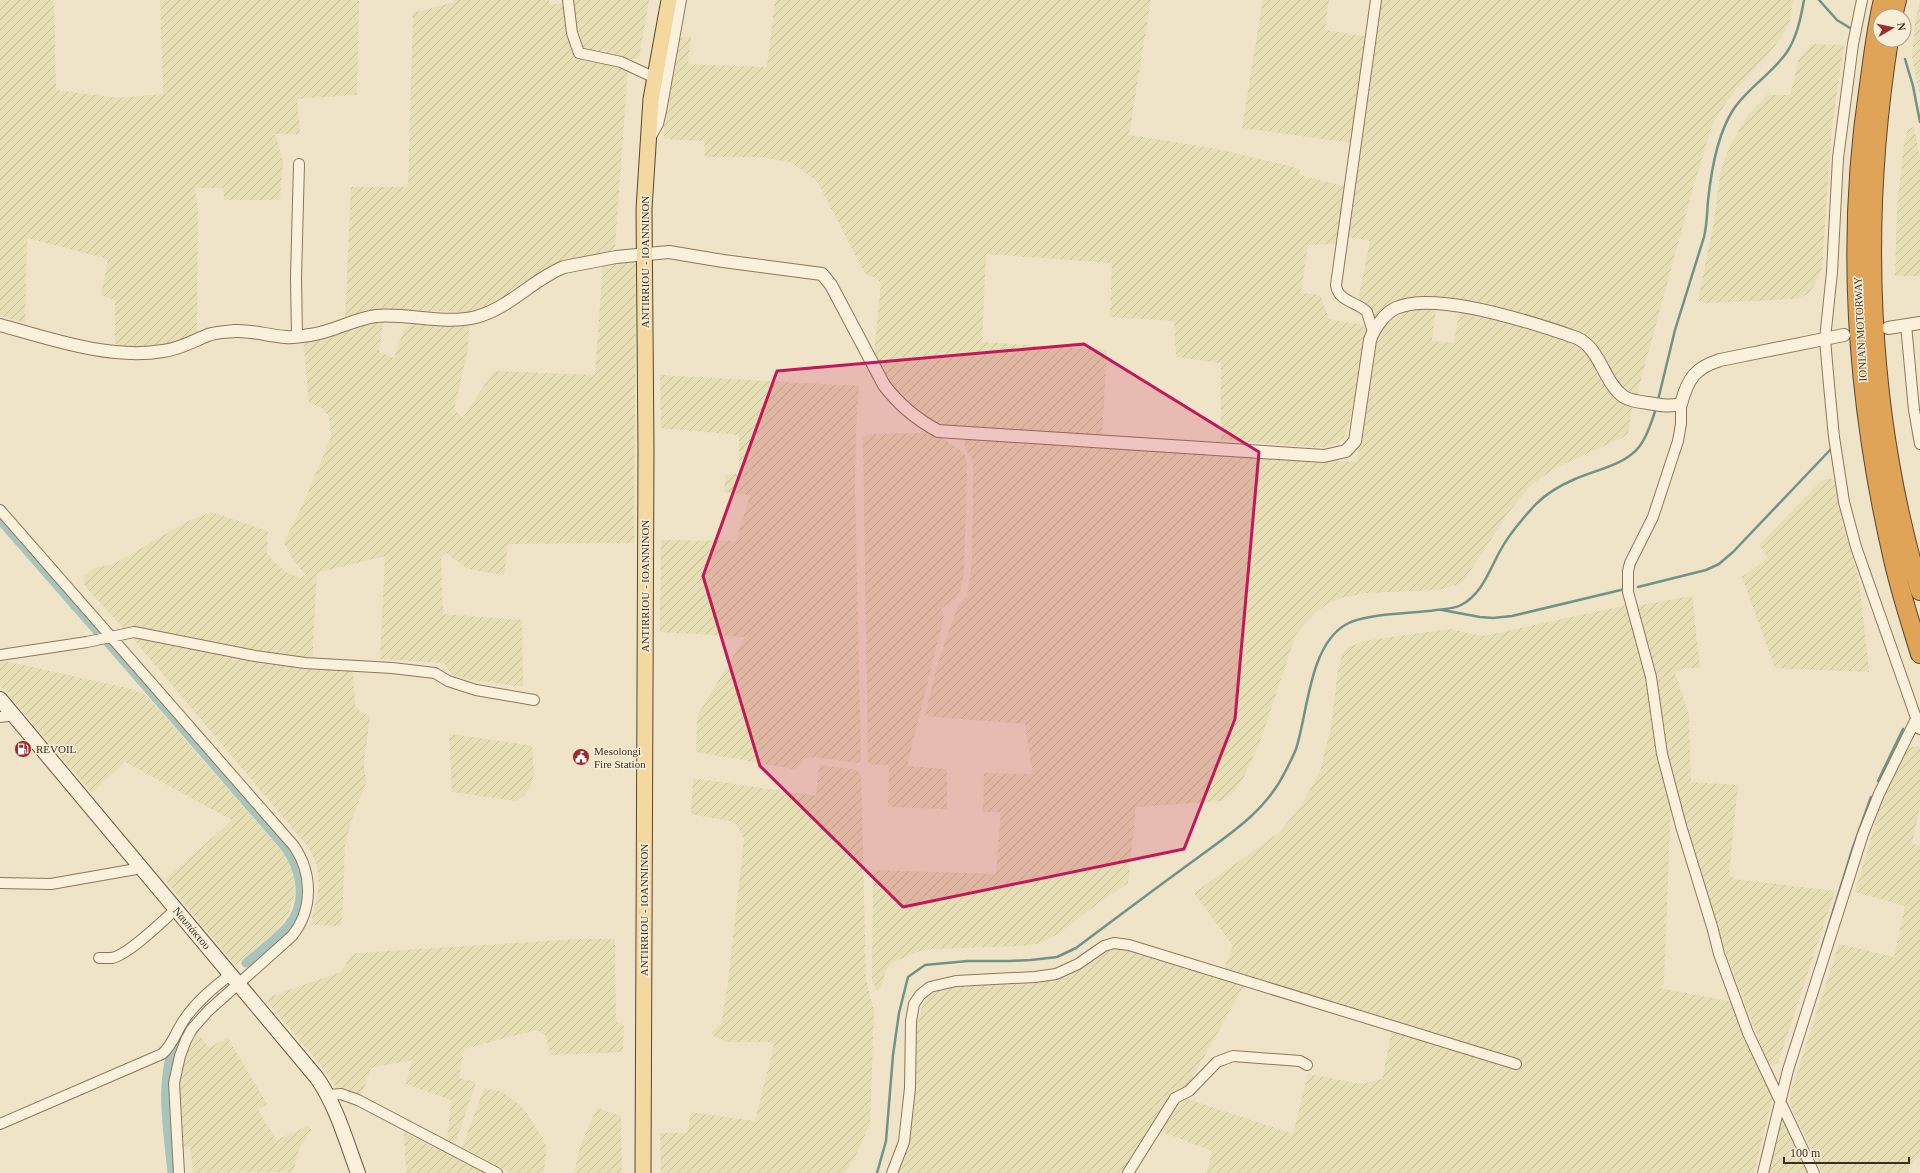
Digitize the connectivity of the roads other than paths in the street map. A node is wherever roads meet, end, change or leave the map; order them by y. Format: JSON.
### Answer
{"nodes":[{"id":1,"x":568,"y":0,"type":"edge"},
{"id":2,"x":669,"y":0,"type":"edge"},
{"id":3,"x":681,"y":0,"type":"edge"},
{"id":4,"x":1376,"y":0,"type":"edge"},
{"id":5,"x":1862,"y":0,"type":"edge"},
{"id":6,"x":1883,"y":0,"type":"edge"},
{"id":7,"x":1888,"y":48,"type":"edge"},
{"id":8,"x":653,"y":77,"type":"junction"},
{"id":9,"x":647,"y":144,"type":"junction"},
{"id":10,"x":300,"y":164,"type":"dead end"},
{"id":11,"x":646,"y":253,"type":"junction"},
{"id":12,"x":1920,"y":323,"type":"edge"},
{"id":13,"x":0,"y":325,"type":"edge"},
{"id":14,"x":1906,"y":325,"type":"junction"},
{"id":15,"x":1888,"y":328,"type":"dead end"},
{"id":16,"x":1373,"y":332,"type":"junction"},
{"id":17,"x":1844,"y":335,"type":"dead end"},
{"id":18,"x":297,"y":337,"type":"junction"},
{"id":19,"x":1825,"y":339,"type":"junction"},
{"id":20,"x":1681,"y":404,"type":"junction"},
{"id":21,"x":1920,"y":444,"type":"edge"},
{"id":22,"x":0,"y":510,"type":"edge"},
{"id":23,"x":1920,"y":591,"type":"edge"},
{"id":24,"x":110,"y":636,"type":"junction"},
{"id":25,"x":1920,"y":654,"type":"edge"},
{"id":26,"x":0,"y":655,"type":"edge"},
{"id":27,"x":0,"y":699,"type":"edge"},
{"id":28,"x":534,"y":700,"type":"dead end"},
{"id":29,"x":14,"y":715,"type":"junction"},
{"id":30,"x":0,"y":717,"type":"edge"},
{"id":31,"x":1918,"y":724,"type":"edge"},
{"id":32,"x":142,"y":868,"type":"junction"},
{"id":33,"x":0,"y":883,"type":"edge"},
{"id":34,"x":176,"y":909,"type":"junction"},
{"id":35,"x":99,"y":958,"type":"dead end"},
{"id":36,"x":235,"y":979,"type":"junction"},
{"id":37,"x":1516,"y":1064,"type":"dead end"},
{"id":38,"x":1307,"y":1065,"type":"dead end"},
{"id":39,"x":328,"y":1095,"type":"junction"},
{"id":40,"x":1780,"y":1102,"type":"junction"},
{"id":41,"x":0,"y":1124,"type":"edge"},
{"id":42,"x":180,"y":1173,"type":"edge"},
{"id":43,"x":358,"y":1173,"type":"edge"},
{"id":44,"x":497,"y":1173,"type":"edge"},
{"id":45,"x":643,"y":1173,"type":"edge"},
{"id":46,"x":892,"y":1173,"type":"edge"},
{"id":47,"x":1128,"y":1173,"type":"edge"},
{"id":48,"x":1763,"y":1173,"type":"edge"},
{"id":49,"x":1814,"y":1173,"type":"edge"}],
"edges":[{"from":1,"to":8,"type":"street"},
{"from":2,"to":8,"type":"main road","name":"ANTIRRIOU - IOANNINON"},
{"from":3,"to":9,"type":"street"},
{"from":4,"to":16,"type":"street"},
{"from":5,"to":19,"type":"street"},
{"from":6,"to":25,"type":"highway","name":"IONIAN MOTORWAY"},
{"from":7,"to":23,"type":"highway","name":"IONIAN MOTORWAY"},
{"from":8,"to":9,"type":"main road","name":"ANTIRRIOU - IOANNINON"},
{"from":9,"to":11,"type":"main road","name":"ANTIRRIOU - IOANNINON"},
{"from":10,"to":18,"type":"street"},
{"from":11,"to":16,"type":"street"},
{"from":11,"to":18,"type":"street"},
{"from":11,"to":45,"type":"main road","name":"ANTIRRIOU - IOANNINON"},
{"from":12,"to":14,"type":"street"},
{"from":13,"to":18,"type":"street"},
{"from":14,"to":15,"type":"street"},
{"from":14,"to":21,"type":"street"},
{"from":16,"to":20,"type":"street"},
{"from":17,"to":19,"type":"street"},
{"from":19,"to":20,"type":"street"},
{"from":19,"to":31,"type":"street"},
{"from":20,"to":40,"type":"street"},
{"from":22,"to":24,"type":"street"},
{"from":24,"to":26,"type":"street"},
{"from":24,"to":28,"type":"street"},
{"from":24,"to":36,"type":"street"},
{"from":27,"to":29,"type":"main road","name":"Ναυπάκτου"},
{"from":29,"to":30,"type":"street"},
{"from":29,"to":32,"type":"main road","name":"Ναυπάκτου"},
{"from":31,"to":40,"type":"street"},
{"from":32,"to":33,"type":"street"},
{"from":32,"to":34,"type":"main road","name":"Ναυπάκτου"},
{"from":34,"to":35,"type":"street"},
{"from":34,"to":36,"type":"main road","name":"Ναυπάκτου"},
{"from":36,"to":39,"type":"main road","name":"Ναυπάκτου"},
{"from":36,"to":41,"type":"street"},
{"from":36,"to":42,"type":"street"},
{"from":37,"to":46,"type":"street"},
{"from":38,"to":47,"type":"street"},
{"from":39,"to":43,"type":"main road","name":"Ναυπάκτου"},
{"from":39,"to":44,"type":"street"},
{"from":40,"to":48,"type":"street"},
{"from":40,"to":49,"type":"street"}]}
